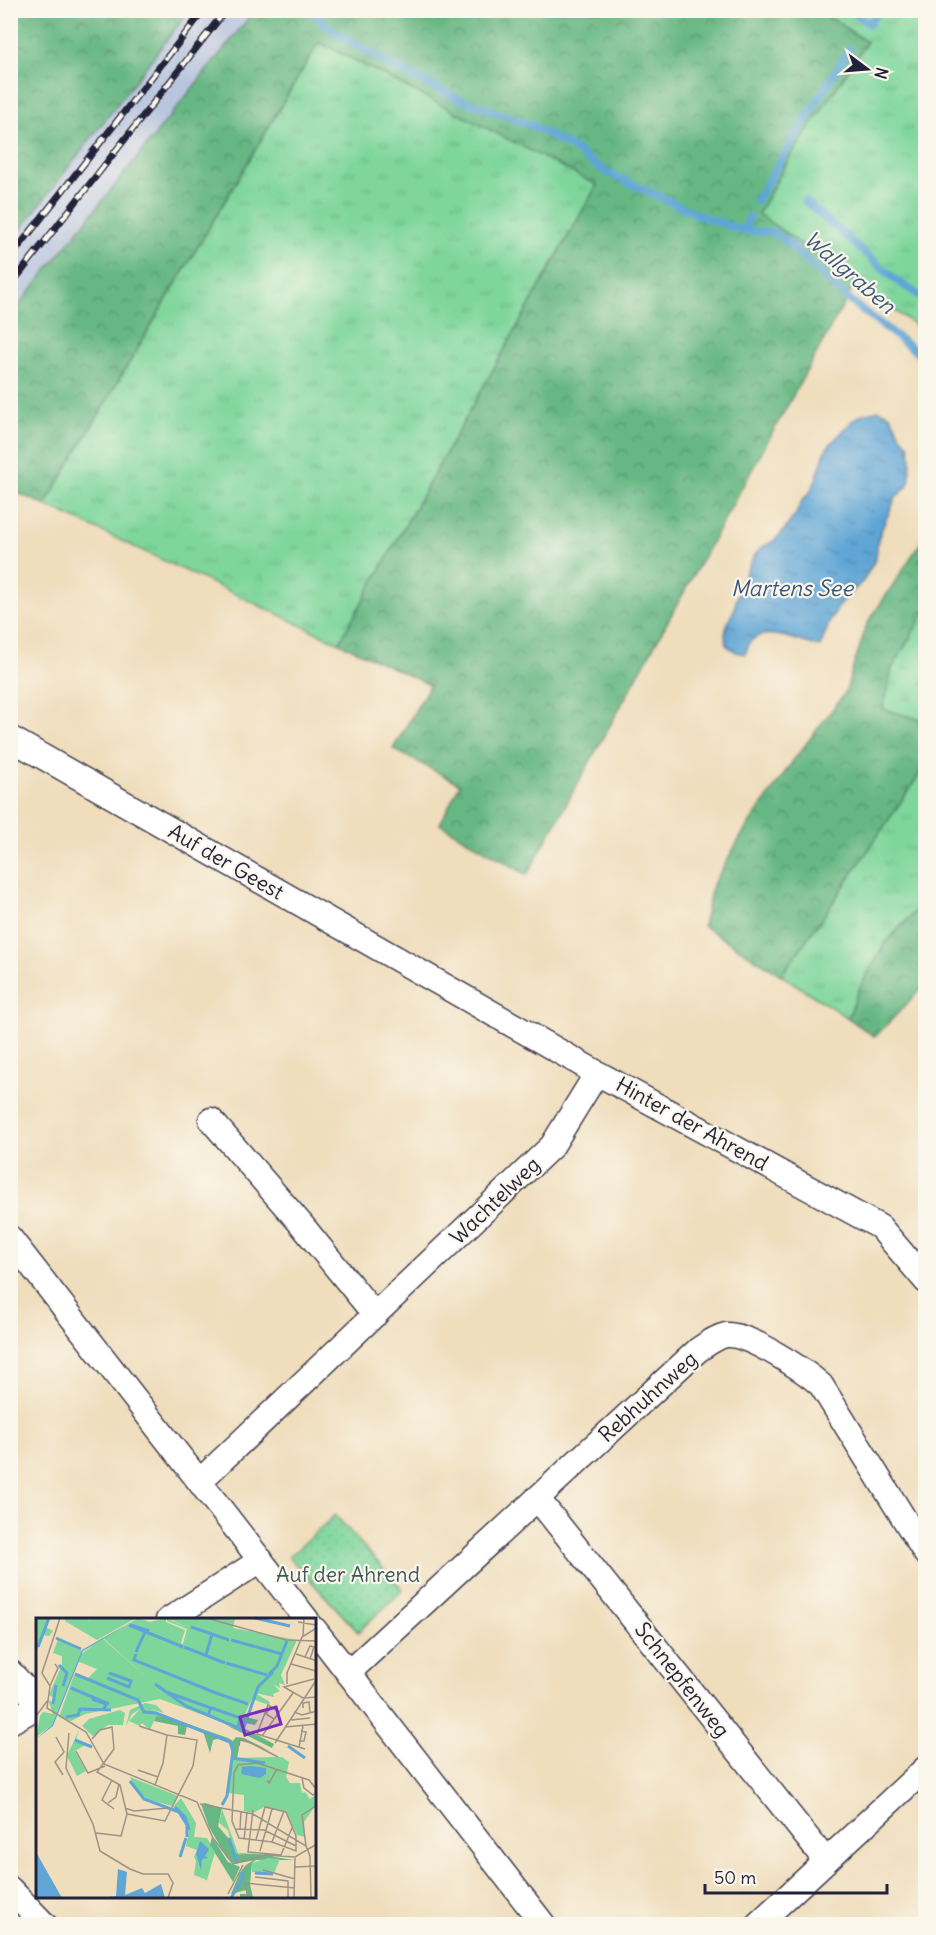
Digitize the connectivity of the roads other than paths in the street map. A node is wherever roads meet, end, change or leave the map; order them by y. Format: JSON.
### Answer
{"nodes":[{"id":1,"x":10,"y":738,"type":"edge"},
{"id":2,"x":443,"y":984,"type":"joint"},
{"id":3,"x":597,"y":1073,"type":"junction"},
{"id":4,"x":211,"y":1120,"type":"dead end"},
{"id":5,"x":10,"y":1238,"type":"edge"},
{"id":6,"x":926,"y":1281,"type":"edge"},
{"id":7,"x":375,"y":1315,"type":"junction"},
{"id":8,"x":200,"y":1481,"type":"junction"},
{"id":9,"x":537,"y":1498,"type":"junction"},
{"id":10,"x":926,"y":1554,"type":"edge"},
{"id":11,"x":261,"y":1560,"type":"junction"},
{"id":12,"x":171,"y":1618,"type":"edge"},
{"id":13,"x":305,"y":1618,"type":"edge"},
{"id":14,"x":316,"y":1631,"type":"edge"},
{"id":15,"x":10,"y":1672,"type":"edge"},
{"id":16,"x":348,"y":1673,"type":"junction"},
{"id":17,"x":36,"y":1702,"type":"edge"},
{"id":18,"x":36,"y":1705,"type":"edge"},
{"id":19,"x":10,"y":1722,"type":"edge"},
{"id":20,"x":926,"y":1768,"type":"edge"},
{"id":21,"x":826,"y":1861,"type":"junction"},
{"id":22,"x":10,"y":1888,"type":"edge"},
{"id":23,"x":44,"y":1924,"type":"edge"},
{"id":24,"x":543,"y":1924,"type":"edge"},
{"id":25,"x":758,"y":1924,"type":"edge"}],
"edges":[{"from":1,"to":2,"type":"street","name":"Auf der Geest"},
{"from":2,"to":3,"type":"street","name":"Hinter der Ahrend"},
{"from":3,"to":6,"type":"street","name":"Hinter der Ahrend"},
{"from":3,"to":7,"type":"street","name":"Wachtelweg"},
{"from":4,"to":7,"type":"street"},
{"from":5,"to":8,"type":"street"},
{"from":7,"to":8,"type":"street","name":"Wachtelweg"},
{"from":8,"to":11,"type":"street"},
{"from":9,"to":10,"type":"street","name":"Rebhuhnweg"},
{"from":9,"to":16,"type":"street","name":"Rebhuhnweg"},
{"from":9,"to":21,"type":"street","name":"Schnepfenweg"},
{"from":11,"to":12,"type":"street"},
{"from":11,"to":13,"type":"street"},
{"from":14,"to":16,"type":"street"},
{"from":15,"to":17,"type":"street"},
{"from":16,"to":24,"type":"street"},
{"from":18,"to":19,"type":"street"},
{"from":20,"to":21,"type":"street"},
{"from":21,"to":25,"type":"street"},
{"from":22,"to":23,"type":"street"}]}
